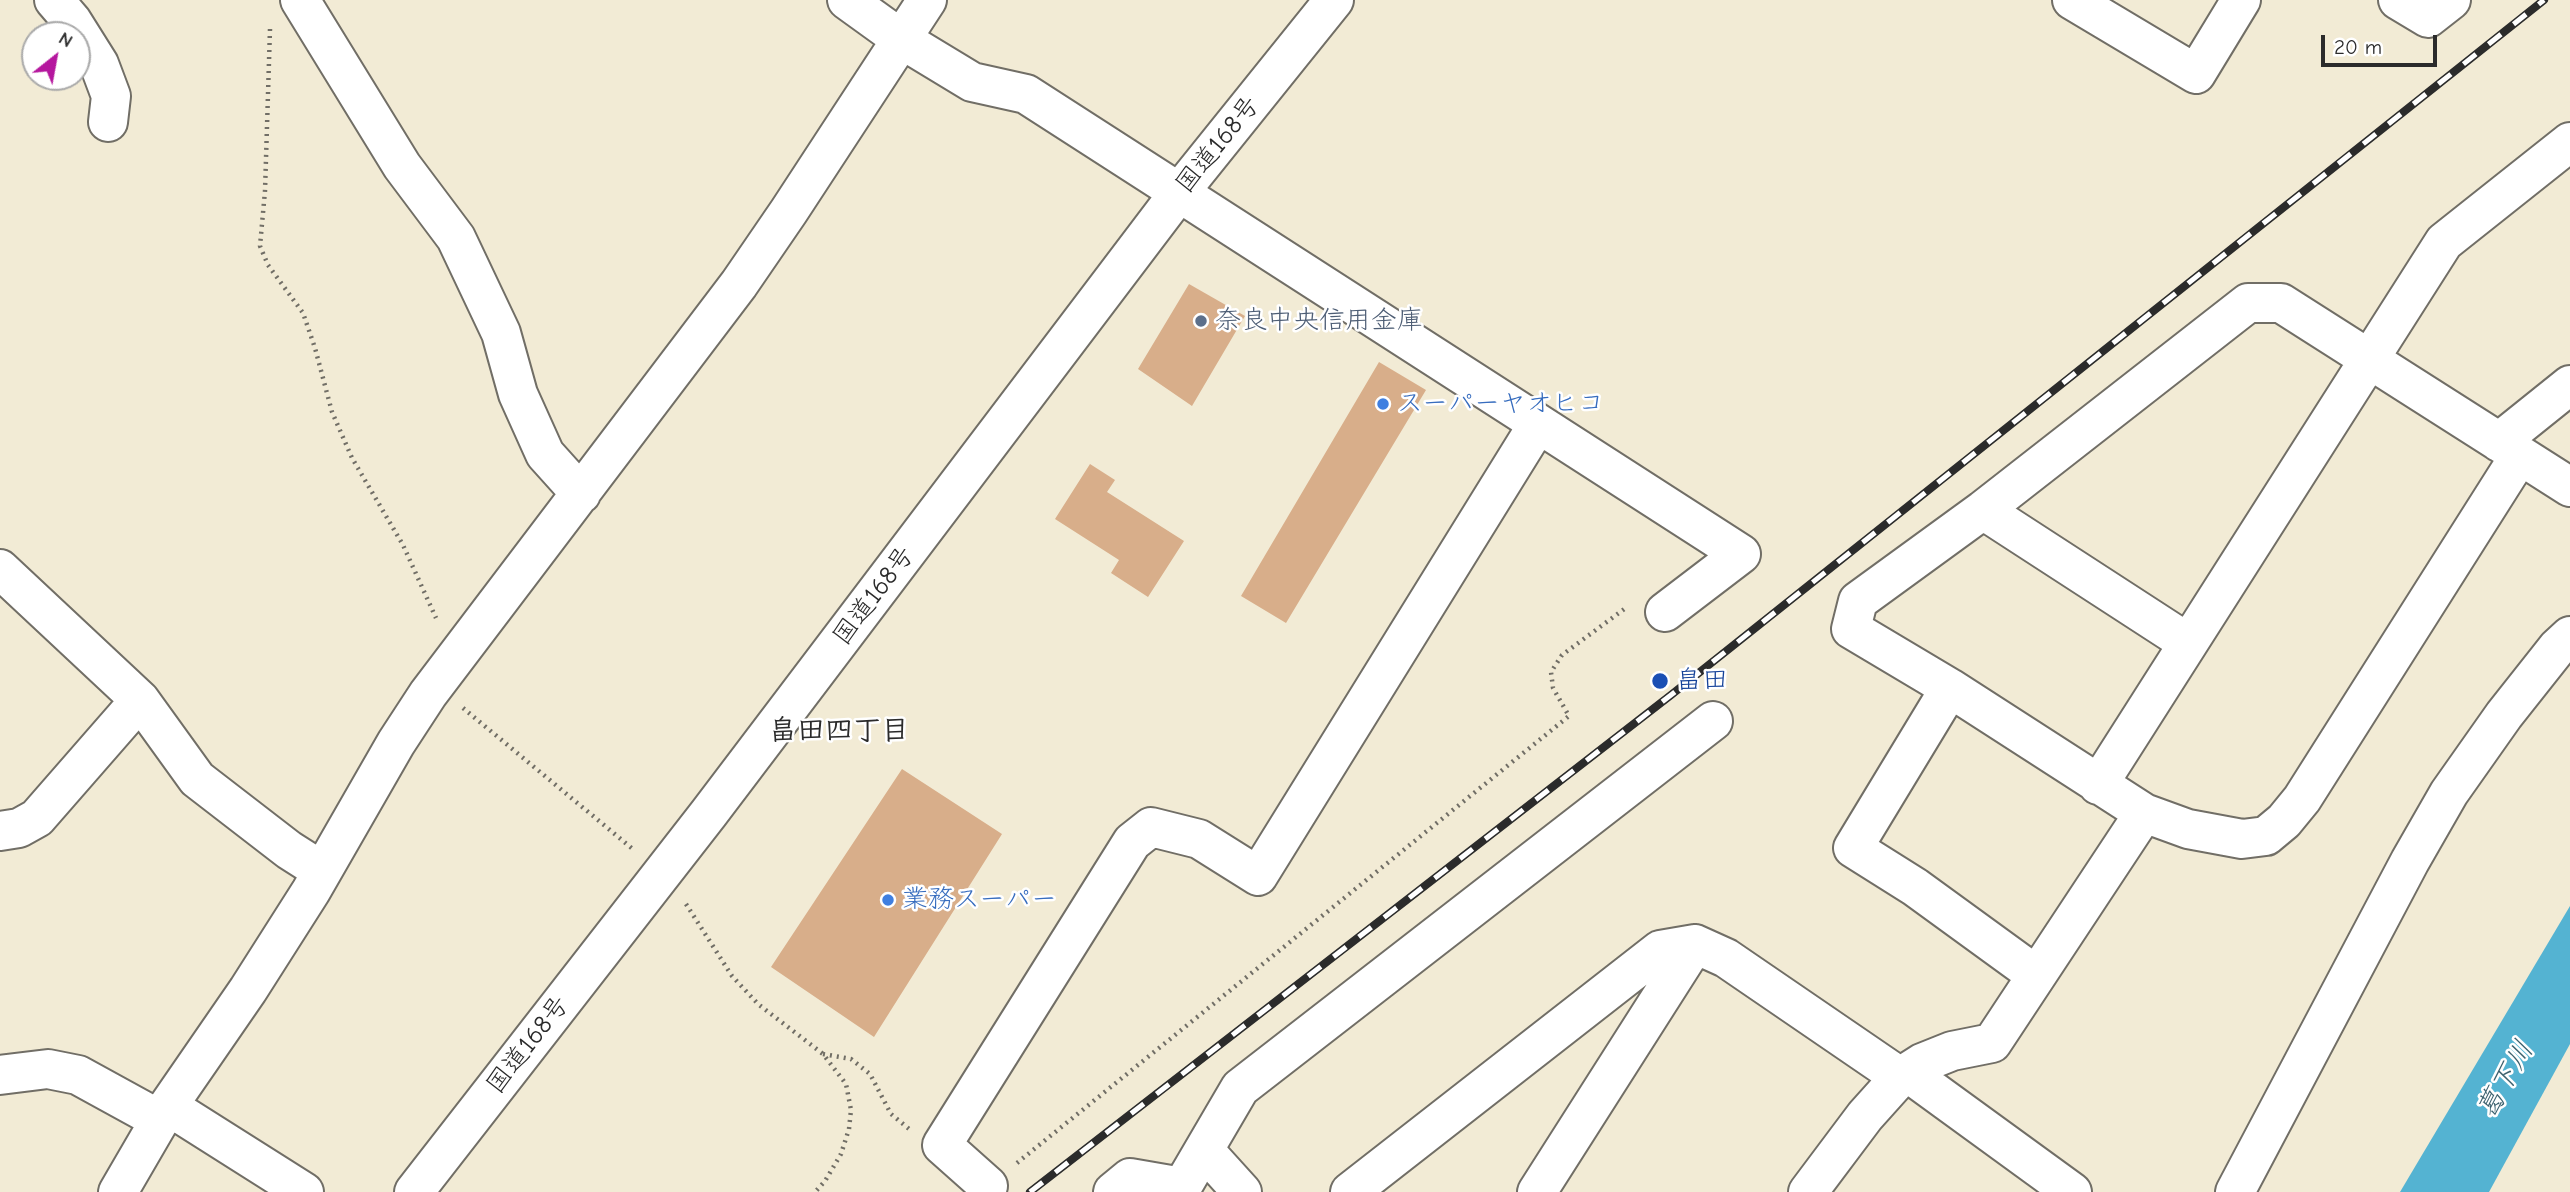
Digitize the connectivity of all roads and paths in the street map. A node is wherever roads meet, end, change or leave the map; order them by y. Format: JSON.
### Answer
{"nodes":[{"id":1,"x":54,"y":0,"type":"edge"},
{"id":2,"x":300,"y":0,"type":"edge"},
{"id":3,"x":847,"y":0,"type":"edge"},
{"id":4,"x":927,"y":0,"type":"edge"},
{"id":5,"x":1334,"y":0,"type":"edge"},
{"id":6,"x":2072,"y":0,"type":"edge"},
{"id":7,"x":2241,"y":0,"type":"edge"},
{"id":8,"x":2398,"y":0,"type":"edge"},
{"id":9,"x":2451,"y":0,"type":"edge"},
{"id":10,"x":901,"y":39,"type":"junction"},
{"id":11,"x":108,"y":122,"type":"dead end"},
{"id":12,"x":2570,"y":142,"type":"edge"},
{"id":13,"x":1178,"y":194,"type":"junction"},
{"id":14,"x":2369,"y":359,"type":"junction"},
{"id":15,"x":2570,"y":385,"type":"edge"},
{"id":16,"x":1538,"y":424,"type":"junction"},
{"id":17,"x":2509,"y":448,"type":"junction"},
{"id":18,"x":2570,"y":487,"type":"edge"},
{"id":19,"x":581,"y":494,"type":"junction"},
{"id":20,"x":1983,"y":510,"type":"junction"},
{"id":21,"x":0,"y":569,"type":"edge"},
{"id":22,"x":1647,"y":609,"type":"joint"},
{"id":23,"x":2570,"y":636,"type":"edge"},
{"id":24,"x":2188,"y":643,"type":"junction"},
{"id":25,"x":1950,"y":688,"type":"junction"},
{"id":26,"x":139,"y":700,"type":"junction"},
{"id":27,"x":1713,"y":720,"type":"dead end"},
{"id":28,"x":2098,"y":785,"type":"junction"},
{"id":29,"x":2144,"y":813,"type":"junction"},
{"id":30,"x":0,"y":831,"type":"edge"},
{"id":31,"x":322,"y":871,"type":"junction"},
{"id":32,"x":1695,"y":944,"type":"junction"},
{"id":33,"x":2036,"y":975,"type":"junction"},
{"id":34,"x":823,"y":1054,"type":"dead end"},
{"id":35,"x":0,"y":1075,"type":"edge"},
{"id":36,"x":1904,"y":1075,"type":"junction"},
{"id":37,"x":164,"y":1113,"type":"junction"},
{"id":38,"x":942,"y":1145,"type":"junction"},
{"id":39,"x":1204,"y":1150,"type":"junction"},
{"id":40,"x":988,"y":1186,"type":"joint"},
{"id":41,"x":1813,"y":1190,"type":"edge"},
{"id":42,"x":118,"y":1192,"type":"edge"},
{"id":43,"x":304,"y":1192,"type":"edge"},
{"id":44,"x":414,"y":1192,"type":"edge"},
{"id":45,"x":1113,"y":1192,"type":"edge"},
{"id":46,"x":1242,"y":1192,"type":"edge"},
{"id":47,"x":1350,"y":1192,"type":"edge"},
{"id":48,"x":1537,"y":1192,"type":"edge"},
{"id":49,"x":2072,"y":1192,"type":"edge"},
{"id":50,"x":2235,"y":1192,"type":"edge"}],
"edges":[{"from":1,"to":11,"type":"main road"},
{"from":2,"to":19,"type":"main road"},
{"from":3,"to":10,"type":"main road"},
{"from":4,"to":10,"type":"main road"},
{"from":5,"to":13,"type":"main road","name":"国道168号"},
{"from":6,"to":7,"type":"main road"},
{"from":8,"to":9,"type":"main road"},
{"from":10,"to":13,"type":"main road"},
{"from":10,"to":19,"type":"main road"},
{"from":12,"to":14,"type":"main road"},
{"from":13,"to":16,"type":"main road"},
{"from":13,"to":44,"type":"main road","name":"国道168号"},
{"from":14,"to":17,"type":"main road"},
{"from":14,"to":20,"type":"main road"},
{"from":14,"to":24,"type":"main road"},
{"from":15,"to":17,"type":"main road"},
{"from":16,"to":22,"type":"main road"},
{"from":16,"to":38,"type":"main road"},
{"from":17,"to":18,"type":"main road"},
{"from":17,"to":29,"type":"main road"},
{"from":19,"to":31,"type":"main road"},
{"from":20,"to":24,"type":"main road"},
{"from":20,"to":25,"type":"main road"},
{"from":21,"to":26,"type":"main road"},
{"from":22,"to":40,"type":"path"},
{"from":23,"to":50,"type":"main road"},
{"from":24,"to":28,"type":"main road"},
{"from":25,"to":28,"type":"main road"},
{"from":25,"to":33,"type":"main road"},
{"from":26,"to":30,"type":"main road"},
{"from":26,"to":31,"type":"main road"},
{"from":27,"to":39,"type":"main road"},
{"from":28,"to":29,"type":"main road"},
{"from":29,"to":33,"type":"main road"},
{"from":31,"to":37,"type":"main road"},
{"from":32,"to":36,"type":"main road"},
{"from":32,"to":47,"type":"main road"},
{"from":32,"to":48,"type":"main road"},
{"from":33,"to":36,"type":"main road"},
{"from":34,"to":38,"type":"path"},
{"from":35,"to":37,"type":"main road"},
{"from":36,"to":41,"type":"main road"},
{"from":36,"to":49,"type":"main road"},
{"from":37,"to":42,"type":"main road"},
{"from":37,"to":43,"type":"main road"},
{"from":38,"to":40,"type":"main road"},
{"from":39,"to":45,"type":"main road"},
{"from":39,"to":46,"type":"main road"}]}
